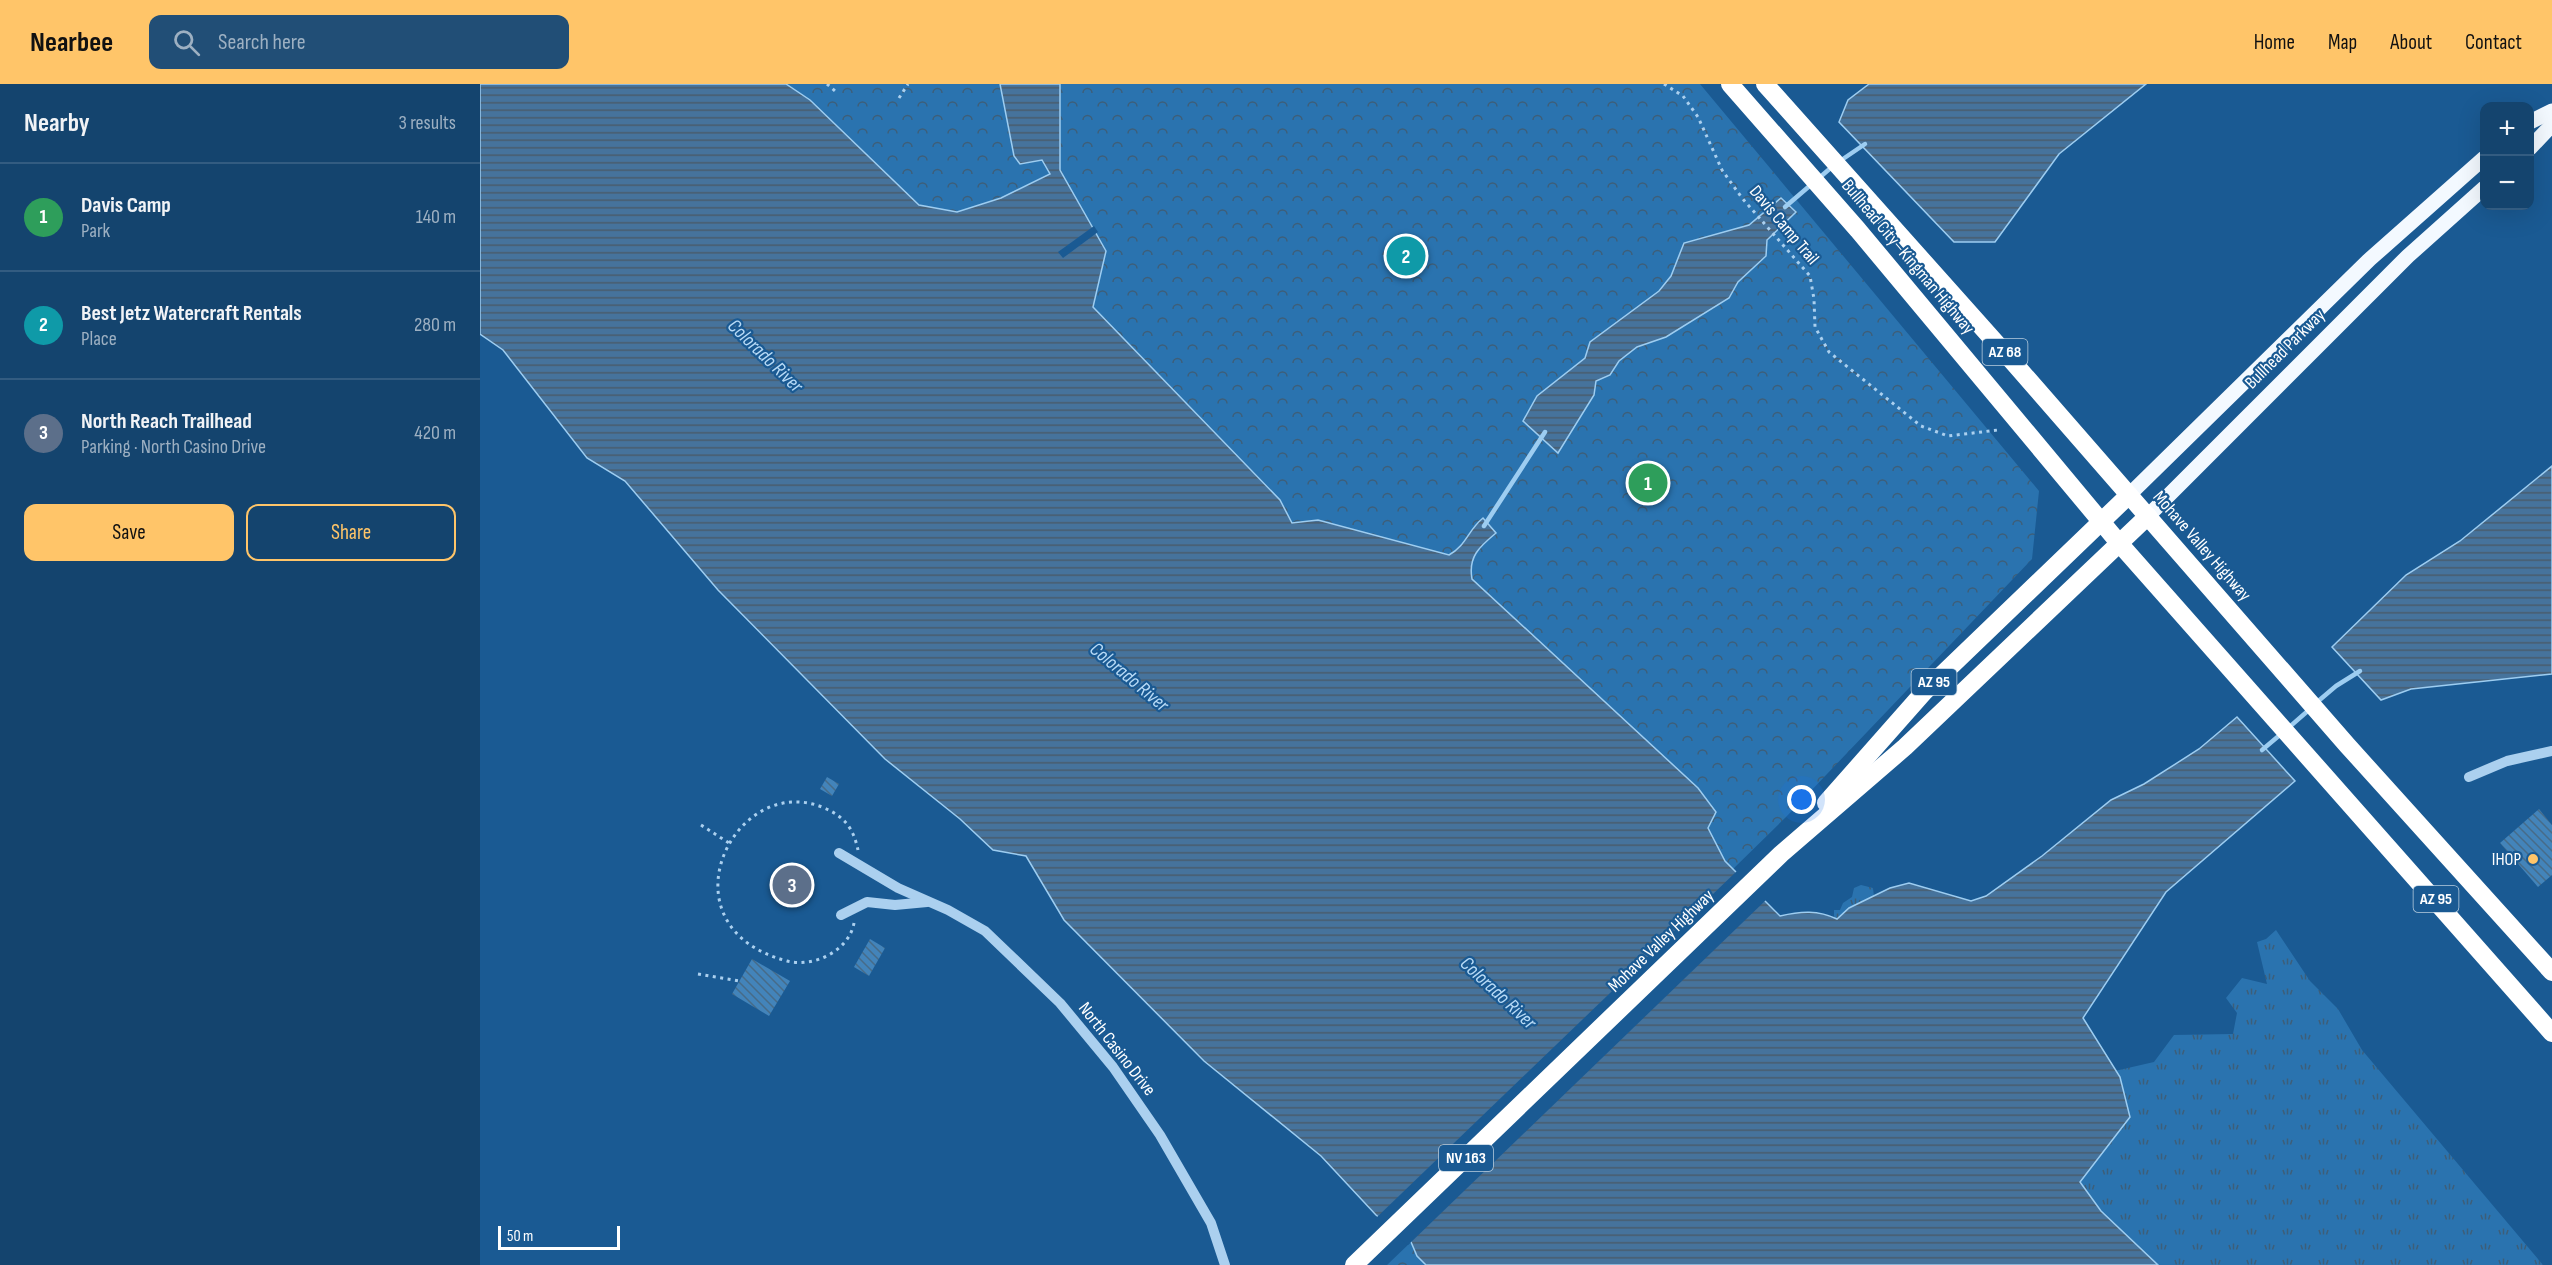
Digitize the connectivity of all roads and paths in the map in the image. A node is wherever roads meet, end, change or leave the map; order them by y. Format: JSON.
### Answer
{"nodes":[{"id":1,"x":827,"y":84,"type":"edge"},
{"id":2,"x":908,"y":84,"type":"edge"},
{"id":3,"x":1664,"y":84,"type":"edge"},
{"id":4,"x":1730,"y":84,"type":"edge"},
{"id":5,"x":1765,"y":84,"type":"edge"},
{"id":6,"x":835,"y":91,"type":"dead end"},
{"id":7,"x":898,"y":98,"type":"dead end"},
{"id":8,"x":2552,"y":111,"type":"edge"},
{"id":9,"x":2534,"y":120,"type":"edge"},
{"id":10,"x":2552,"y":125,"type":"edge"},
{"id":11,"x":2534,"y":143,"type":"edge"},
{"id":12,"x":2480,"y":162,"type":"edge"},
{"id":13,"x":2480,"y":192,"type":"edge"},
{"id":14,"x":1998,"y":430,"type":"dead end"},
{"id":15,"x":2129,"y":495,"type":"junction"},
{"id":16,"x":2148,"y":516,"type":"junction"},
{"id":17,"x":2101,"y":523,"type":"junction"},
{"id":18,"x":2119,"y":543,"type":"junction"},
{"id":19,"x":2552,"y":751,"type":"edge"},
{"id":20,"x":2469,"y":777,"type":"dead end"},
{"id":21,"x":701,"y":825,"type":"dead end"},
{"id":22,"x":729,"y":843,"type":"junction"},
{"id":23,"x":839,"y":853,"type":"dead end"},
{"id":24,"x":1781,"y":854,"type":"junction"},
{"id":25,"x":860,"y":864,"type":"junction"},
{"id":26,"x":928,"y":902,"type":"junction"},
{"id":27,"x":859,"y":904,"type":"junction"},
{"id":28,"x":841,"y":915,"type":"dead end"},
{"id":29,"x":2552,"y":972,"type":"edge"},
{"id":30,"x":698,"y":974,"type":"dead end"},
{"id":31,"x":739,"y":981,"type":"dead end"},
{"id":32,"x":2552,"y":1033,"type":"edge"},
{"id":33,"x":1570,"y":1058,"type":"joint"},
{"id":34,"x":1358,"y":1263,"type":"edge"},
{"id":35,"x":1225,"y":1265,"type":"edge"}],
"edges":[{"from":1,"to":6,"type":"path"},
{"from":2,"to":7,"type":"path"},
{"from":3,"to":14,"type":"path","name":"Davis Camp Trail"},
{"from":4,"to":17,"type":"highway","name":"Bullhead City–Kingman Highway","number":"AZ 68"},
{"from":5,"to":15,"type":"highway","name":"Bullhead City–Kingman Highway","number":"AZ 68"},
{"from":8,"to":9,"type":"main road"},
{"from":10,"to":11,"type":"main road"},
{"from":12,"to":15,"type":"main road","name":"Bullhead Parkway"},
{"from":13,"to":16,"type":"main road","name":"Bullhead Parkway"},
{"from":15,"to":16,"type":"highway","name":"Mohave Valley Highway","number":"AZ 95"},
{"from":15,"to":17,"type":"highway","name":"Mohave Valley Highway","number":"AZ 95"},
{"from":16,"to":18,"type":"highway","name":"Bullhead Parkway"},
{"from":16,"to":29,"type":"highway","name":"Mohave Valley Highway","number":"AZ 95"},
{"from":17,"to":18,"type":"highway","name":"Bullhead City–Kingman Highway","number":"AZ 68"},
{"from":17,"to":24,"type":"highway","name":"Mohave Valley Highway","number":"AZ 95"},
{"from":18,"to":24,"type":"highway","name":"Mohave Valley Highway","number":"AZ 95"},
{"from":18,"to":32,"type":"highway","number":"AZ 95"},
{"from":19,"to":20,"type":"street"},
{"from":21,"to":22,"type":"path"},
{"from":22,"to":25,"type":"path"},
{"from":22,"to":27,"type":"path"},
{"from":23,"to":25,"type":"street","name":"North Casino Drive"},
{"from":24,"to":33,"type":"highway","name":"Mohave Valley Highway","number":"AZ 95"},
{"from":25,"to":26,"type":"street","name":"North Casino Drive"},
{"from":26,"to":27,"type":"street","name":"North Casino Drive"},
{"from":26,"to":35,"type":"street","name":"North Casino Drive"},
{"from":27,"to":28,"type":"street"},
{"from":30,"to":31,"type":"path"},
{"from":33,"to":34,"type":"highway","number":"NV 163"}]}
